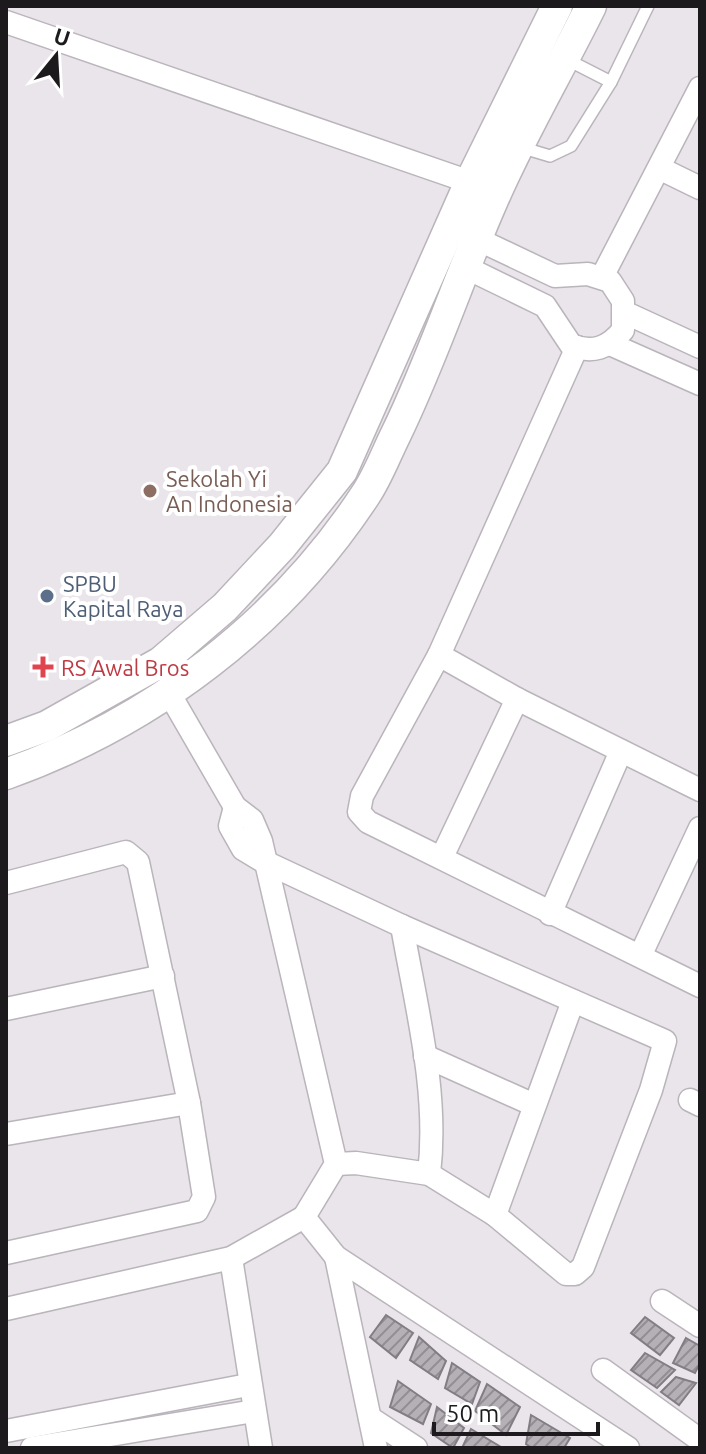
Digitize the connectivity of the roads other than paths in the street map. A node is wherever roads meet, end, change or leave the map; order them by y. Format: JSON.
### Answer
{"nodes":[{"id":1,"x":557,"y":6,"type":"edge"},
{"id":2,"x":591,"y":6,"type":"edge"},
{"id":3,"x":648,"y":6,"type":"edge"},
{"id":4,"x":6,"y":22,"type":"edge"},
{"id":5,"x":565,"y":59,"type":"junction"},
{"id":6,"x":611,"y":82,"type":"junction"},
{"id":7,"x":700,"y":88,"type":"edge"},
{"id":8,"x":517,"y":146,"type":"junction"},
{"id":9,"x":661,"y":169,"type":"junction"},
{"id":10,"x":470,"y":182,"type":"junction"},
{"id":11,"x":700,"y":188,"type":"edge"},
{"id":12,"x":477,"y":239,"type":"junction"},
{"id":13,"x":467,"y":268,"type":"junction"},
{"id":14,"x":602,"y":277,"type":"junction"},
{"id":15,"x":626,"y":313,"type":"junction"},
{"id":16,"x":610,"y":344,"type":"junction"},
{"id":17,"x":577,"y":347,"type":"junction"},
{"id":18,"x":700,"y":347,"type":"edge"},
{"id":19,"x":700,"y":384,"type":"edge"},
{"id":20,"x":373,"y":405,"type":"junction"},
{"id":21,"x":404,"y":418,"type":"junction"},
{"id":22,"x":439,"y":655,"type":"junction"},
{"id":23,"x":169,"y":693,"type":"junction"},
{"id":24,"x":517,"y":699,"type":"junction"},
{"id":25,"x":6,"y":741,"type":"edge"},
{"id":26,"x":621,"y":751,"type":"junction"},
{"id":27,"x":6,"y":774,"type":"edge"},
{"id":28,"x":700,"y":790,"type":"edge"},
{"id":29,"x":700,"y":828,"type":"edge"},
{"id":30,"x":442,"y":857,"type":"junction"},
{"id":31,"x":263,"y":861,"type":"junction"},
{"id":32,"x":6,"y":883,"type":"edge"},
{"id":33,"x":550,"y":914,"type":"junction"},
{"id":34,"x":402,"y":926,"type":"junction"},
{"id":35,"x":641,"y":954,"type":"junction"},
{"id":36,"x":163,"y":976,"type":"junction"},
{"id":37,"x":700,"y":986,"type":"edge"},
{"id":38,"x":573,"y":1001,"type":"junction"},
{"id":39,"x":6,"y":1009,"type":"edge"},
{"id":40,"x":425,"y":1056,"type":"junction"},
{"id":41,"x":189,"y":1103,"type":"junction"},
{"id":42,"x":534,"y":1105,"type":"junction"},
{"id":43,"x":6,"y":1134,"type":"edge"},
{"id":44,"x":336,"y":1164,"type":"junction"},
{"id":45,"x":429,"y":1174,"type":"junction"},
{"id":46,"x":495,"y":1215,"type":"junction"},
{"id":47,"x":304,"y":1217,"type":"junction"},
{"id":48,"x":6,"y":1253,"type":"edge"},
{"id":49,"x":336,"y":1257,"type":"junction"},
{"id":50,"x":231,"y":1258,"type":"junction"},
{"id":51,"x":662,"y":1301,"type":"dead end"},
{"id":52,"x":6,"y":1309,"type":"edge"},
{"id":53,"x":700,"y":1326,"type":"edge"},
{"id":54,"x":603,"y":1370,"type":"dead end"},
{"id":55,"x":248,"y":1385,"type":"junction"},
{"id":56,"x":254,"y":1411,"type":"junction"},
{"id":57,"x":370,"y":1418,"type":"junction"},
{"id":58,"x":133,"y":1420,"type":"junction"},
{"id":59,"x":6,"y":1431,"type":"edge"},
{"id":60,"x":700,"y":1440,"type":"edge"},
{"id":61,"x":32,"y":1448,"type":"edge"},
{"id":62,"x":261,"y":1448,"type":"edge"},
{"id":63,"x":376,"y":1448,"type":"edge"},
{"id":64,"x":416,"y":1448,"type":"edge"},
{"id":65,"x":628,"y":1448,"type":"edge"}],
"edges":[{"from":1,"to":10,"type":"main road"},
{"from":2,"to":5,"type":"main road"},
{"from":3,"to":6,"type":"lane"},
{"from":4,"to":10,"type":"street"},
{"from":5,"to":6,"type":"lane"},
{"from":5,"to":8,"type":"main road"},
{"from":6,"to":8,"type":"lane"},
{"from":7,"to":9,"type":"street"},
{"from":8,"to":12,"type":"main road"},
{"from":9,"to":11,"type":"street"},
{"from":9,"to":14,"type":"street"},
{"from":10,"to":20,"type":"main road"},
{"from":12,"to":13,"type":"main road"},
{"from":12,"to":14,"type":"street"},
{"from":13,"to":17,"type":"street"},
{"from":13,"to":21,"type":"main road"},
{"from":14,"to":15,"type":"street"},
{"from":15,"to":16,"type":"street"},
{"from":15,"to":18,"type":"street"},
{"from":16,"to":17,"type":"street"},
{"from":16,"to":19,"type":"street"},
{"from":17,"to":22,"type":"street"},
{"from":20,"to":21,"type":"main road"},
{"from":20,"to":25,"type":"main road"},
{"from":21,"to":23,"type":"main road"},
{"from":22,"to":24,"type":"street"},
{"from":22,"to":30,"type":"street"},
{"from":23,"to":27,"type":"main road"},
{"from":23,"to":31,"type":"street"},
{"from":24,"to":26,"type":"street"},
{"from":24,"to":30,"type":"street"},
{"from":26,"to":28,"type":"street"},
{"from":26,"to":33,"type":"street"},
{"from":29,"to":35,"type":"street"},
{"from":30,"to":33,"type":"street"},
{"from":31,"to":34,"type":"street"},
{"from":31,"to":44,"type":"street"},
{"from":32,"to":36,"type":"street"},
{"from":33,"to":35,"type":"street"},
{"from":34,"to":38,"type":"street"},
{"from":34,"to":40,"type":"street"},
{"from":35,"to":37,"type":"street"},
{"from":36,"to":39,"type":"street"},
{"from":36,"to":41,"type":"street"},
{"from":38,"to":42,"type":"street"},
{"from":38,"to":46,"type":"street"},
{"from":40,"to":42,"type":"street"},
{"from":40,"to":45,"type":"street"},
{"from":41,"to":43,"type":"street"},
{"from":41,"to":48,"type":"street"},
{"from":42,"to":46,"type":"street"},
{"from":44,"to":45,"type":"street"},
{"from":44,"to":47,"type":"street"},
{"from":45,"to":46,"type":"street"},
{"from":47,"to":49,"type":"street"},
{"from":47,"to":50,"type":"street"},
{"from":49,"to":57,"type":"street"},
{"from":49,"to":65,"type":"street"},
{"from":50,"to":52,"type":"street"},
{"from":50,"to":55,"type":"street"},
{"from":51,"to":53,"type":"street"},
{"from":54,"to":60,"type":"street"},
{"from":55,"to":56,"type":"street"},
{"from":55,"to":58,"type":"street"},
{"from":56,"to":58,"type":"street"},
{"from":56,"to":62,"type":"street"},
{"from":57,"to":63,"type":"street"},
{"from":57,"to":64,"type":"street"},
{"from":58,"to":59,"type":"street"},
{"from":58,"to":61,"type":"street"}]}
